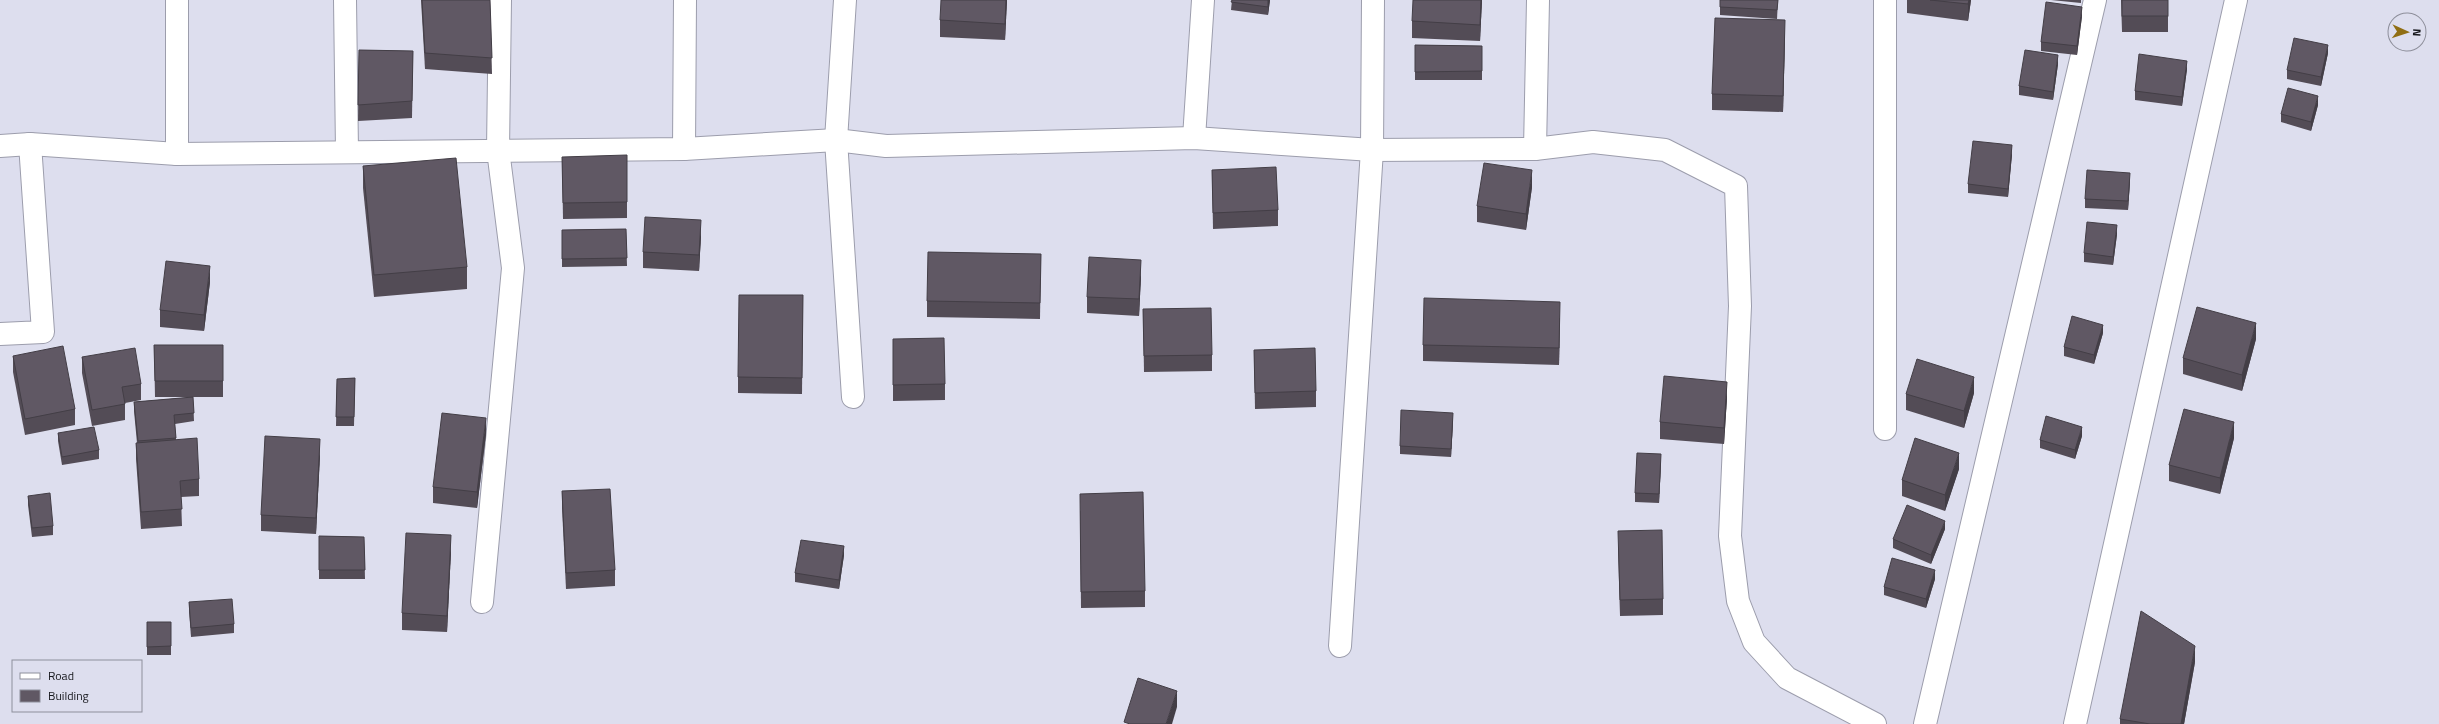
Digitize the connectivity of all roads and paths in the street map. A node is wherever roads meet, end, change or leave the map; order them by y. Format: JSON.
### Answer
{"nodes":[{"id":1,"x":177,"y":0,"type":"edge"},
{"id":2,"x":345,"y":0,"type":"edge"},
{"id":3,"x":500,"y":0,"type":"edge"},
{"id":4,"x":685,"y":0,"type":"edge"},
{"id":5,"x":845,"y":0,"type":"edge"},
{"id":6,"x":1203,"y":0,"type":"edge"},
{"id":7,"x":1373,"y":0,"type":"edge"},
{"id":8,"x":1538,"y":0,"type":"edge"},
{"id":9,"x":1885,"y":0,"type":"edge"},
{"id":10,"x":2095,"y":0,"type":"edge"},
{"id":11,"x":2236,"y":0,"type":"edge"},
{"id":12,"x":1194,"y":138,"type":"junction"},
{"id":13,"x":836,"y":140,"type":"junction"},
{"id":14,"x":30,"y":144,"type":"junction"},
{"id":15,"x":0,"y":146,"type":"edge"},
{"id":16,"x":684,"y":149,"type":"junction"},
{"id":17,"x":1535,"y":149,"type":"junction"},
{"id":18,"x":498,"y":150,"type":"junction"},
{"id":19,"x":1372,"y":150,"type":"junction"},
{"id":20,"x":347,"y":151,"type":"junction"},
{"id":21,"x":176,"y":154,"type":"junction"},
{"id":22,"x":0,"y":334,"type":"edge"},
{"id":23,"x":853,"y":397,"type":"dead end"},
{"id":24,"x":1886,"y":429,"type":"dead end"},
{"id":25,"x":482,"y":602,"type":"dead end"},
{"id":26,"x":1340,"y":646,"type":"dead end"},
{"id":27,"x":1875,"y":724,"type":"edge"},
{"id":28,"x":1925,"y":724,"type":"edge"},
{"id":29,"x":2075,"y":724,"type":"edge"}],
"edges":[{"from":1,"to":21,"type":"street"},
{"from":2,"to":20,"type":"street"},
{"from":3,"to":18,"type":"street"},
{"from":4,"to":16,"type":"street"},
{"from":5,"to":13,"type":"street"},
{"from":6,"to":12,"type":"street"},
{"from":7,"to":19,"type":"street"},
{"from":8,"to":17,"type":"street"},
{"from":9,"to":24,"type":"street"},
{"from":10,"to":28,"type":"street"},
{"from":11,"to":29,"type":"street"},
{"from":12,"to":13,"type":"street"},
{"from":12,"to":19,"type":"street"},
{"from":13,"to":16,"type":"street"},
{"from":13,"to":23,"type":"street"},
{"from":14,"to":15,"type":"street"},
{"from":14,"to":21,"type":"street"},
{"from":14,"to":22,"type":"street"},
{"from":16,"to":18,"type":"street"},
{"from":17,"to":19,"type":"street"},
{"from":17,"to":27,"type":"street"},
{"from":18,"to":20,"type":"street"},
{"from":18,"to":25,"type":"street"},
{"from":19,"to":26,"type":"street"},
{"from":20,"to":21,"type":"street"}]}
